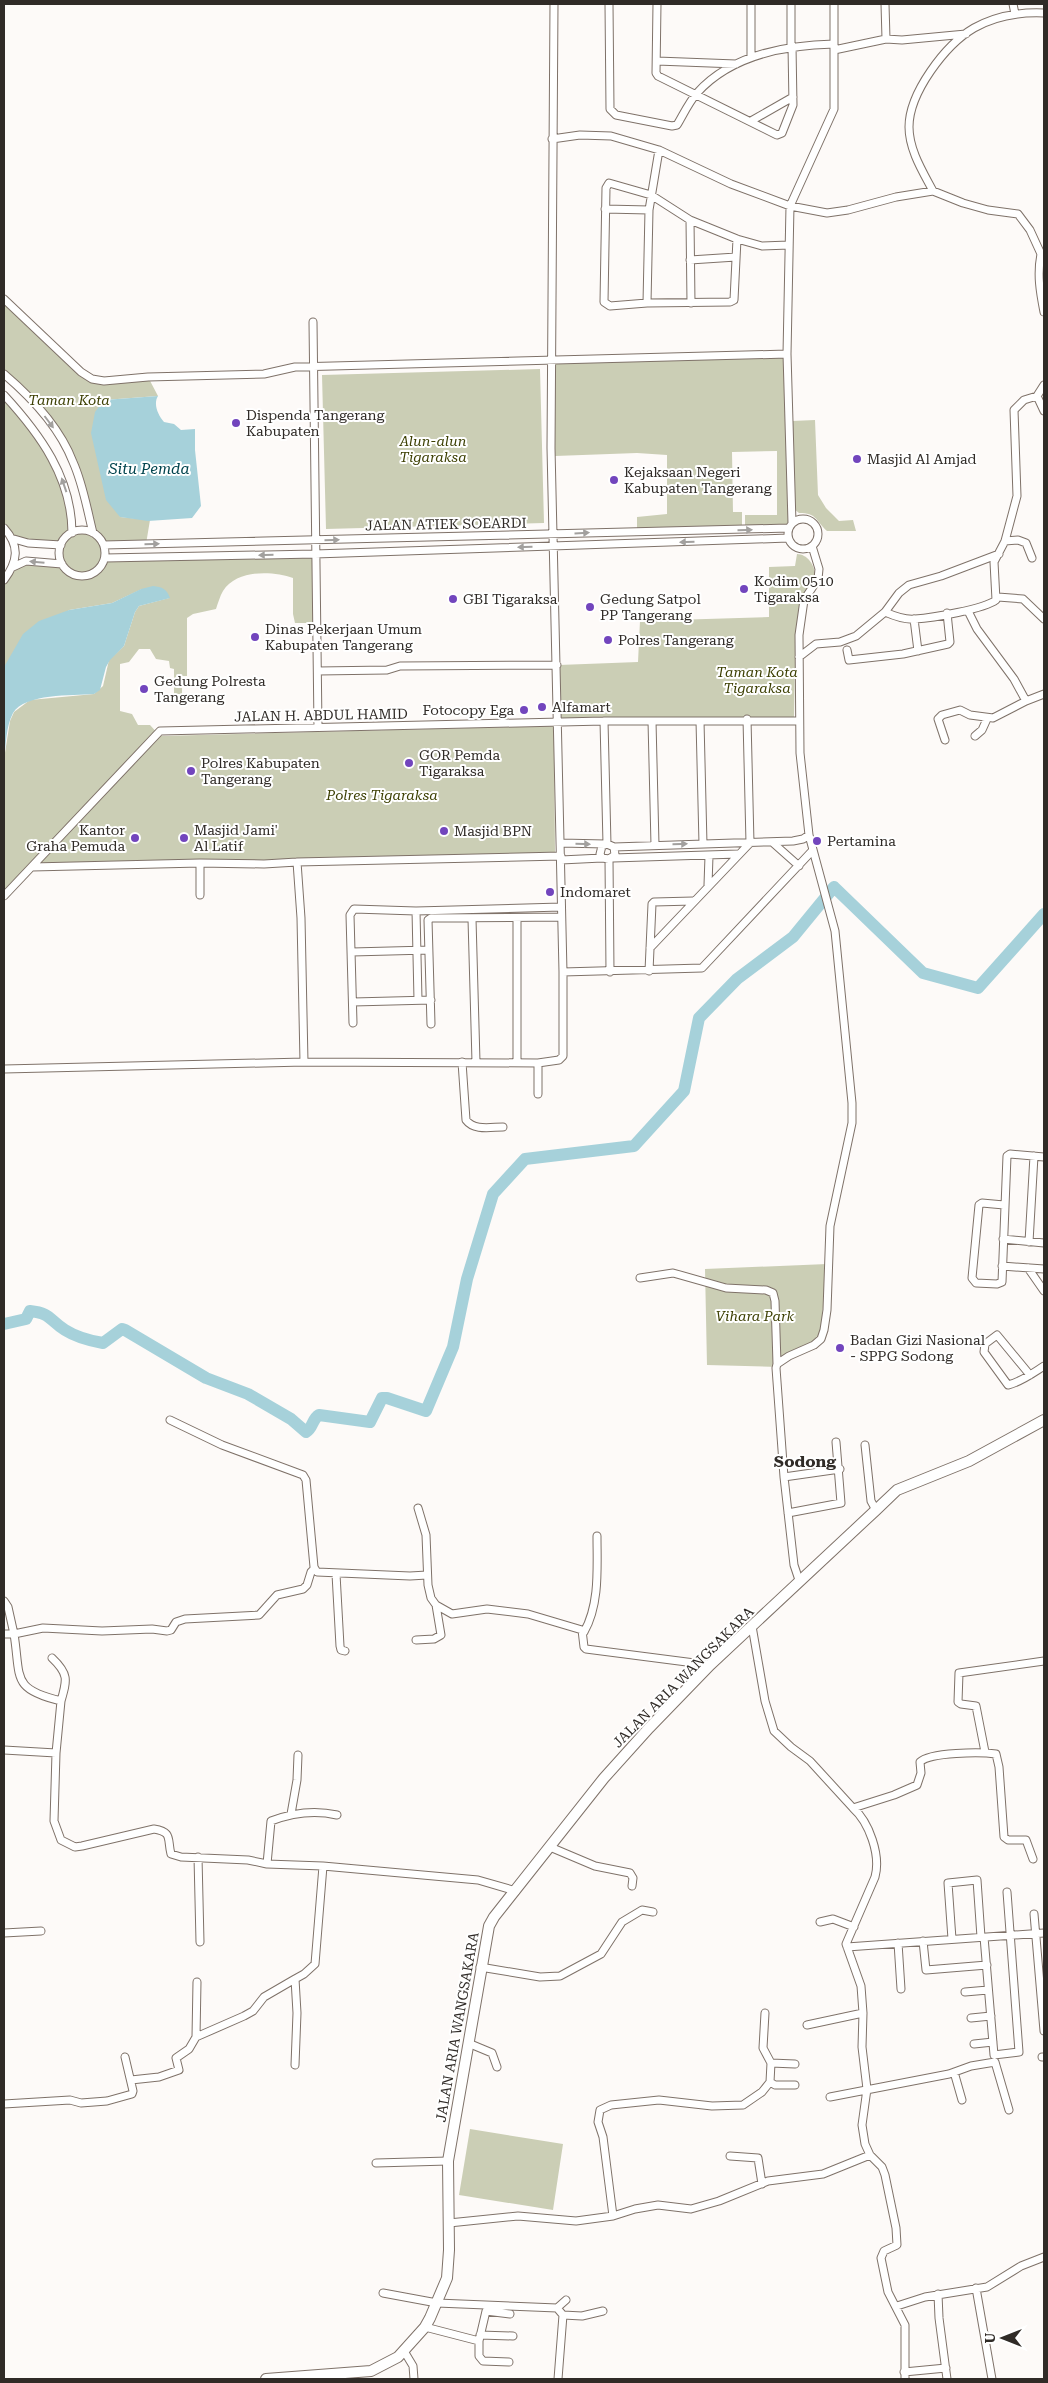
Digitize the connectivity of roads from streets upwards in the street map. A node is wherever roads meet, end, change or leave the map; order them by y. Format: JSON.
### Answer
{"nodes":[{"id":1,"x":554,"y":4,"type":"edge"},
{"id":2,"x":609,"y":4,"type":"edge"},
{"id":3,"x":657,"y":4,"type":"edge"},
{"id":4,"x":751,"y":4,"type":"edge"},
{"id":5,"x":791,"y":4,"type":"edge"},
{"id":6,"x":834,"y":4,"type":"edge"},
{"id":7,"x":885,"y":4,"type":"edge"},
{"id":8,"x":1014,"y":4,"type":"edge"},
{"id":9,"x":1044,"y":13,"type":"edge"},
{"id":10,"x":1015,"y":14,"type":"junction"},
{"id":11,"x":966,"y":34,"type":"junction"},
{"id":12,"x":886,"y":39,"type":"junction"},
{"id":13,"x":791,"y":46,"type":"junction"},
{"id":14,"x":834,"y":47,"type":"junction"},
{"id":15,"x":751,"y":57,"type":"junction"},
{"id":16,"x":657,"y":61,"type":"junction"},
{"id":17,"x":737,"y":64,"type":"junction"},
{"id":18,"x":696,"y":93,"type":"junction"},
{"id":19,"x":793,"y":97,"type":"junction"},
{"id":20,"x":751,"y":121,"type":"junction"},
{"id":21,"x":552,"y":139,"type":"junction"},
{"id":22,"x":659,"y":150,"type":"junction"},
{"id":23,"x":933,"y":191,"type":"junction"},
{"id":24,"x":651,"y":195,"type":"junction"},
{"id":25,"x":790,"y":206,"type":"junction"},
{"id":26,"x":605,"y":209,"type":"junction"},
{"id":27,"x":648,"y":210,"type":"junction"},
{"id":28,"x":690,"y":220,"type":"junction"},
{"id":29,"x":737,"y":239,"type":"junction"},
{"id":30,"x":789,"y":245,"type":"junction"},
{"id":31,"x":1043,"y":254,"type":"edge"},
{"id":32,"x":736,"y":257,"type":"junction"},
{"id":33,"x":690,"y":260,"type":"junction"},
{"id":34,"x":4,"y":299,"type":"edge"},
{"id":35,"x":647,"y":303,"type":"junction"},
{"id":36,"x":691,"y":303,"type":"junction"},
{"id":37,"x":1044,"y":312,"type":"edge"},
{"id":38,"x":312,"y":322,"type":"dead end"},
{"id":39,"x":787,"y":354,"type":"junction"},
{"id":40,"x":551,"y":360,"type":"junction"},
{"id":41,"x":312,"y":366,"type":"junction"},
{"id":42,"x":4,"y":374,"type":"edge"},
{"id":43,"x":1044,"y":385,"type":"edge"},
{"id":44,"x":4,"y":395,"type":"edge"},
{"id":45,"x":1037,"y":396,"type":"junction"},
{"id":46,"x":1044,"y":410,"type":"edge"},
{"id":47,"x":790,"y":526,"type":"junction"},
{"id":48,"x":4,"y":528,"type":"edge"},
{"id":49,"x":72,"y":533,"type":"junction"},
{"id":50,"x":93,"y":533,"type":"junction"},
{"id":51,"x":553,"y":535,"type":"junction"},
{"id":52,"x":788,"y":538,"type":"junction"},
{"id":53,"x":14,"y":539,"type":"junction"},
{"id":54,"x":315,"y":540,"type":"junction"},
{"id":55,"x":1006,"y":541,"type":"junction"},
{"id":56,"x":61,"y":545,"type":"junction"},
{"id":57,"x":104,"y":545,"type":"junction"},
{"id":58,"x":553,"y":546,"type":"junction"},
{"id":59,"x":812,"y":546,"type":"junction"},
{"id":60,"x":315,"y":554,"type":"junction"},
{"id":61,"x":999,"y":554,"type":"junction"},
{"id":62,"x":105,"y":558,"type":"junction"},
{"id":63,"x":1032,"y":558,"type":"dead end"},
{"id":64,"x":62,"y":564,"type":"junction"},
{"id":65,"x":13,"y":567,"type":"junction"},
{"id":66,"x":4,"y":580,"type":"edge"},
{"id":67,"x":998,"y":597,"type":"junction"},
{"id":68,"x":968,"y":611,"type":"junction"},
{"id":69,"x":885,"y":612,"type":"junction"},
{"id":70,"x":947,"y":613,"type":"junction"},
{"id":71,"x":914,"y":619,"type":"junction"},
{"id":72,"x":1044,"y":619,"type":"edge"},
{"id":73,"x":847,"y":650,"type":"dead end"},
{"id":74,"x":918,"y":651,"type":"junction"},
{"id":75,"x":799,"y":657,"type":"junction"},
{"id":76,"x":557,"y":665,"type":"junction"},
{"id":77,"x":318,"y":671,"type":"junction"},
{"id":78,"x":1044,"y":694,"type":"edge"},
{"id":79,"x":1026,"y":701,"type":"junction"},
{"id":80,"x":747,"y":719,"type":"junction"},
{"id":81,"x":987,"y":719,"type":"junction"},
{"id":82,"x":700,"y":720,"type":"junction"},
{"id":83,"x":604,"y":721,"type":"junction"},
{"id":84,"x":652,"y":721,"type":"junction"},
{"id":85,"x":800,"y":721,"type":"junction"},
{"id":86,"x":558,"y":722,"type":"junction"},
{"id":87,"x":318,"y":727,"type":"junction"},
{"id":88,"x":975,"y":736,"type":"dead end"},
{"id":89,"x":945,"y":740,"type":"dead end"},
{"id":90,"x":809,"y":834,"type":"junction"},
{"id":91,"x":750,"y":842,"type":"junction"},
{"id":92,"x":772,"y":842,"type":"junction"},
{"id":93,"x":561,"y":843,"type":"junction"},
{"id":94,"x":606,"y":844,"type":"junction"},
{"id":95,"x":703,"y":844,"type":"junction"},
{"id":96,"x":655,"y":845,"type":"junction"},
{"id":97,"x":614,"y":848,"type":"junction"},
{"id":98,"x":813,"y":850,"type":"junction"},
{"id":99,"x":738,"y":854,"type":"junction"},
{"id":100,"x":709,"y":856,"type":"junction"},
{"id":101,"x":561,"y":858,"type":"junction"},
{"id":102,"x":608,"y":858,"type":"junction"},
{"id":103,"x":297,"y":862,"type":"junction"},
{"id":104,"x":200,"y":863,"type":"junction"},
{"id":105,"x":799,"y":866,"type":"junction"},
{"id":106,"x":32,"y":867,"type":"junction"},
{"id":107,"x":708,"y":885,"type":"junction"},
{"id":108,"x":200,"y":895,"type":"dead end"},
{"id":109,"x":4,"y":896,"type":"edge"},
{"id":110,"x":693,"y":901,"type":"junction"},
{"id":111,"x":561,"y":907,"type":"junction"},
{"id":112,"x":498,"y":909,"type":"junction"},
{"id":113,"x":416,"y":911,"type":"junction"},
{"id":114,"x":561,"y":917,"type":"junction"},
{"id":115,"x":498,"y":918,"type":"junction"},
{"id":116,"x":517,"y":918,"type":"junction"},
{"id":117,"x":472,"y":919,"type":"junction"},
{"id":118,"x":650,"y":948,"type":"junction"},
{"id":119,"x":417,"y":950,"type":"junction"},
{"id":120,"x":428,"y":950,"type":"junction"},
{"id":121,"x":352,"y":952,"type":"junction"},
{"id":122,"x":649,"y":971,"type":"junction"},
{"id":123,"x":563,"y":972,"type":"junction"},
{"id":124,"x":610,"y":972,"type":"junction"},
{"id":125,"x":418,"y":1000,"type":"junction"},
{"id":126,"x":431,"y":1000,"type":"junction"},
{"id":127,"x":353,"y":1002,"type":"junction"},
{"id":128,"x":353,"y":1023,"type":"dead end"},
{"id":129,"x":432,"y":1024,"type":"dead end"},
{"id":130,"x":304,"y":1062,"type":"junction"},
{"id":131,"x":462,"y":1062,"type":"junction"},
{"id":132,"x":476,"y":1062,"type":"junction"},
{"id":133,"x":517,"y":1063,"type":"junction"},
{"id":134,"x":538,"y":1063,"type":"junction"},
{"id":135,"x":4,"y":1069,"type":"edge"},
{"id":136,"x":538,"y":1094,"type":"dead end"},
{"id":137,"x":503,"y":1127,"type":"dead end"},
{"id":138,"x":1034,"y":1156,"type":"junction"},
{"id":139,"x":1044,"y":1156,"type":"edge"},
{"id":140,"x":1004,"y":1205,"type":"junction"},
{"id":141,"x":1003,"y":1239,"type":"junction"},
{"id":142,"x":1029,"y":1242,"type":"junction"},
{"id":143,"x":1044,"y":1243,"type":"edge"},
{"id":144,"x":1002,"y":1266,"type":"junction"},
{"id":145,"x":1028,"y":1268,"type":"junction"},
{"id":146,"x":1044,"y":1269,"type":"edge"},
{"id":147,"x":640,"y":1278,"type":"dead end"},
{"id":148,"x":1044,"y":1291,"type":"edge"},
{"id":149,"x":777,"y":1364,"type":"junction"},
{"id":150,"x":1044,"y":1366,"type":"edge"},
{"id":151,"x":1030,"y":1375,"type":"junction"},
{"id":152,"x":170,"y":1420,"type":"dead end"},
{"id":153,"x":1044,"y":1420,"type":"edge"},
{"id":154,"x":836,"y":1442,"type":"dead end"},
{"id":155,"x":865,"y":1445,"type":"dead end"},
{"id":156,"x":840,"y":1469,"type":"junction"},
{"id":157,"x":784,"y":1477,"type":"junction"},
{"id":158,"x":418,"y":1508,"type":"dead end"},
{"id":159,"x":876,"y":1510,"type":"junction"},
{"id":160,"x":788,"y":1513,"type":"junction"},
{"id":161,"x":597,"y":1536,"type":"dead end"},
{"id":162,"x":314,"y":1569,"type":"junction"},
{"id":163,"x":336,"y":1574,"type":"junction"},
{"id":164,"x":427,"y":1575,"type":"junction"},
{"id":165,"x":799,"y":1580,"type":"junction"},
{"id":166,"x":4,"y":1601,"type":"edge"},
{"id":167,"x":436,"y":1605,"type":"junction"},
{"id":168,"x":752,"y":1626,"type":"junction"},
{"id":169,"x":584,"y":1632,"type":"junction"},
{"id":170,"x":4,"y":1634,"type":"edge"},
{"id":171,"x":14,"y":1634,"type":"junction"},
{"id":172,"x":416,"y":1640,"type":"dead end"},
{"id":173,"x":345,"y":1651,"type":"dead end"},
{"id":174,"x":52,"y":1658,"type":"dead end"},
{"id":175,"x":1044,"y":1661,"type":"edge"},
{"id":176,"x":710,"y":1665,"type":"junction"},
{"id":177,"x":61,"y":1701,"type":"junction"},
{"id":178,"x":4,"y":1750,"type":"edge"},
{"id":179,"x":985,"y":1752,"type":"junction"},
{"id":180,"x":56,"y":1753,"type":"junction"},
{"id":181,"x":298,"y":1755,"type":"dead end"},
{"id":182,"x":853,"y":1808,"type":"junction"},
{"id":183,"x":291,"y":1814,"type":"junction"},
{"id":184,"x":337,"y":1815,"type":"dead end"},
{"id":185,"x":550,"y":1846,"type":"junction"},
{"id":186,"x":198,"y":1857,"type":"junction"},
{"id":187,"x":1033,"y":1859,"type":"dead end"},
{"id":188,"x":268,"y":1864,"type":"junction"},
{"id":189,"x":323,"y":1866,"type":"junction"},
{"id":190,"x":632,"y":1886,"type":"dead end"},
{"id":191,"x":516,"y":1892,"type":"junction"},
{"id":192,"x":1007,"y":1892,"type":"dead end"},
{"id":193,"x":653,"y":1912,"type":"dead end"},
{"id":194,"x":1034,"y":1914,"type":"dead end"},
{"id":195,"x":820,"y":1922,"type":"dead end"},
{"id":196,"x":854,"y":1927,"type":"junction"},
{"id":197,"x":41,"y":1931,"type":"dead end"},
{"id":198,"x":4,"y":1933,"type":"edge"},
{"id":199,"x":1044,"y":1933,"type":"edge"},
{"id":200,"x":1036,"y":1934,"type":"junction"},
{"id":201,"x":1010,"y":1935,"type":"junction"},
{"id":202,"x":983,"y":1937,"type":"junction"},
{"id":203,"x":952,"y":1939,"type":"junction"},
{"id":204,"x":200,"y":1942,"type":"dead end"},
{"id":205,"x":923,"y":1942,"type":"junction"},
{"id":206,"x":898,"y":1943,"type":"junction"},
{"id":207,"x":846,"y":1947,"type":"junction"},
{"id":208,"x":986,"y":1965,"type":"junction"},
{"id":209,"x":480,"y":1967,"type":"junction"},
{"id":210,"x":295,"y":1979,"type":"junction"},
{"id":211,"x":197,"y":1982,"type":"dead end"},
{"id":212,"x":901,"y":1989,"type":"dead end"},
{"id":213,"x":988,"y":1990,"type":"junction"},
{"id":214,"x":965,"y":1992,"type":"dead end"},
{"id":215,"x":765,"y":2013,"type":"dead end"},
{"id":216,"x":863,"y":2013,"type":"junction"},
{"id":217,"x":991,"y":2016,"type":"junction"},
{"id":218,"x":971,"y":2018,"type":"dead end"},
{"id":219,"x":807,"y":2025,"type":"dead end"},
{"id":220,"x":1044,"y":2031,"type":"edge"},
{"id":221,"x":196,"y":2037,"type":"junction"},
{"id":222,"x":992,"y":2042,"type":"junction"},
{"id":223,"x":468,"y":2043,"type":"junction"},
{"id":224,"x":974,"y":2044,"type":"dead end"},
{"id":225,"x":125,"y":2057,"type":"dead end"},
{"id":226,"x":771,"y":2063,"type":"junction"},
{"id":227,"x":795,"y":2064,"type":"dead end"},
{"id":228,"x":295,"y":2065,"type":"dead end"},
{"id":229,"x":497,"y":2067,"type":"dead end"},
{"id":230,"x":954,"y":2072,"type":"junction"},
{"id":231,"x":131,"y":2080,"type":"junction"},
{"id":232,"x":770,"y":2082,"type":"junction"},
{"id":233,"x":795,"y":2085,"type":"dead end"},
{"id":234,"x":867,"y":2089,"type":"junction"},
{"id":235,"x":830,"y":2097,"type":"dead end"},
{"id":236,"x":962,"y":2100,"type":"dead end"},
{"id":237,"x":4,"y":2104,"type":"edge"},
{"id":238,"x":1009,"y":2110,"type":"dead end"},
{"id":239,"x":870,"y":2155,"type":"junction"},
{"id":240,"x":730,"y":2156,"type":"dead end"},
{"id":241,"x":448,"y":2161,"type":"junction"},
{"id":242,"x":376,"y":2164,"type":"dead end"},
{"id":243,"x":762,"y":2184,"type":"junction"},
{"id":244,"x":613,"y":2216,"type":"junction"},
{"id":245,"x":449,"y":2222,"type":"junction"},
{"id":246,"x":1044,"y":2257,"type":"edge"},
{"id":247,"x":976,"y":2288,"type":"junction"},
{"id":248,"x":383,"y":2293,"type":"dead end"},
{"id":249,"x":938,"y":2294,"type":"junction"},
{"id":250,"x":566,"y":2300,"type":"dead end"},
{"id":251,"x":437,"y":2303,"type":"junction"},
{"id":252,"x":897,"y":2306,"type":"junction"},
{"id":253,"x":557,"y":2308,"type":"junction"},
{"id":254,"x":603,"y":2312,"type":"dead end"},
{"id":255,"x":510,"y":2314,"type":"dead end"},
{"id":256,"x":563,"y":2315,"type":"junction"},
{"id":257,"x":425,"y":2328,"type":"junction"},
{"id":258,"x":513,"y":2336,"type":"dead end"},
{"id":259,"x":480,"y":2338,"type":"junction"},
{"id":260,"x":404,"y":2351,"type":"junction"},
{"id":261,"x":510,"y":2362,"type":"dead end"},
{"id":262,"x":946,"y":2368,"type":"junction"},
{"id":263,"x":371,"y":2375,"type":"edge"},
{"id":264,"x":905,"y":2375,"type":"edge"},
{"id":265,"x":266,"y":2379,"type":"edge"},
{"id":266,"x":414,"y":2379,"type":"edge"},
{"id":267,"x":558,"y":2379,"type":"edge"},
{"id":268,"x":947,"y":2379,"type":"edge"},
{"id":269,"x":992,"y":2379,"type":"edge"}],
"edges":[{"from":1,"to":21,"type":"street"},
{"from":2,"to":18,"type":"street"},
{"from":3,"to":16,"type":"street"},
{"from":4,"to":15,"type":"street"},
{"from":5,"to":13,"type":"street"},
{"from":6,"to":14,"type":"street"},
{"from":7,"to":12,"type":"street"},
{"from":8,"to":10,"type":"street"},
{"from":9,"to":10,"type":"street"},
{"from":10,"to":11,"type":"street"},
{"from":11,"to":12,"type":"street"},
{"from":11,"to":23,"type":"street"},
{"from":12,"to":14,"type":"street"},
{"from":13,"to":14,"type":"street"},
{"from":13,"to":15,"type":"street"},
{"from":13,"to":19,"type":"street"},
{"from":14,"to":25,"type":"street"},
{"from":15,"to":17,"type":"street"},
{"from":16,"to":17,"type":"street"},
{"from":16,"to":18,"type":"street"},
{"from":17,"to":18,"type":"street"},
{"from":18,"to":20,"type":"street"},
{"from":19,"to":20,"type":"street"},
{"from":19,"to":20,"type":"street"},
{"from":21,"to":22,"type":"street"},
{"from":21,"to":40,"type":"street"},
{"from":22,"to":24,"type":"street"},
{"from":22,"to":25,"type":"street"},
{"from":23,"to":25,"type":"street"},
{"from":23,"to":31,"type":"street"},
{"from":24,"to":26,"type":"street"},
{"from":24,"to":27,"type":"street"},
{"from":24,"to":28,"type":"street"},
{"from":25,"to":30,"type":"street"},
{"from":26,"to":27,"type":"street"},
{"from":26,"to":35,"type":"street"},
{"from":27,"to":35,"type":"street"},
{"from":28,"to":29,"type":"street"},
{"from":28,"to":33,"type":"street"},
{"from":29,"to":30,"type":"street"},
{"from":29,"to":32,"type":"street"},
{"from":30,"to":39,"type":"street"},
{"from":31,"to":37,"type":"street"},
{"from":32,"to":33,"type":"street"},
{"from":32,"to":36,"type":"street"},
{"from":33,"to":36,"type":"street"},
{"from":34,"to":41,"type":"street"},
{"from":35,"to":36,"type":"street"},
{"from":38,"to":41,"type":"street"},
{"from":39,"to":40,"type":"street"},
{"from":39,"to":47,"type":"street"},
{"from":40,"to":41,"type":"street"},
{"from":40,"to":51,"type":"street"},
{"from":41,"to":54,"type":"street"},
{"from":42,"to":50,"type":"street","one_way":true},
{"from":43,"to":45,"type":"street"},
{"from":49,"to":44,"type":"street","one_way":true},
{"from":45,"to":46,"type":"street"},
{"from":45,"to":55,"type":"street"},
{"from":51,"to":47,"type":"street","name":"JALAN ATIEK SOEARDI","one_way":true},
{"from":47,"to":52,"type":"street"},
{"from":47,"to":59,"type":"street"},
{"from":48,"to":53,"type":"street"},
{"from":49,"to":50,"type":"street"},
{"from":49,"to":56,"type":"street"},
{"from":50,"to":57,"type":"street"},
{"from":54,"to":51,"type":"street","name":"JALAN ATIEK SOEARDI","one_way":true},
{"from":51,"to":58,"type":"street"},
{"from":52,"to":58,"type":"street","name":"JALAN ATIEK SOEARDI","one_way":true},
{"from":52,"to":59,"type":"street"},
{"from":53,"to":56,"type":"street"},
{"from":53,"to":65,"type":"street"},
{"from":57,"to":54,"type":"street","name":"JALAN ATIEK SOEARDI","one_way":true},
{"from":54,"to":60,"type":"street"},
{"from":55,"to":61,"type":"street"},
{"from":55,"to":63,"type":"street"},
{"from":56,"to":64,"type":"street"},
{"from":57,"to":62,"type":"street"},
{"from":58,"to":60,"type":"street","name":"JALAN ATIEK SOEARDI","one_way":true},
{"from":58,"to":76,"type":"street"},
{"from":59,"to":75,"type":"street"},
{"from":60,"to":62,"type":"street","name":"JALAN ATIEK SOEARDI","one_way":true},
{"from":60,"to":77,"type":"street"},
{"from":61,"to":67,"type":"street"},
{"from":61,"to":69,"type":"street"},
{"from":62,"to":64,"type":"street"},
{"from":64,"to":65,"type":"street","one_way":true},
{"from":65,"to":66,"type":"street"},
{"from":67,"to":68,"type":"street"},
{"from":67,"to":72,"type":"street"},
{"from":68,"to":70,"type":"street"},
{"from":68,"to":79,"type":"street"},
{"from":69,"to":71,"type":"street"},
{"from":69,"to":75,"type":"street"},
{"from":70,"to":71,"type":"street"},
{"from":70,"to":74,"type":"street"},
{"from":71,"to":74,"type":"street"},
{"from":73,"to":74,"type":"street"},
{"from":75,"to":85,"type":"street"},
{"from":76,"to":77,"type":"street"},
{"from":76,"to":86,"type":"street"},
{"from":77,"to":87,"type":"street"},
{"from":78,"to":79,"type":"street"},
{"from":79,"to":81,"type":"street"},
{"from":80,"to":82,"type":"street","name":"JALAN H. ABDUL HAMID"},
{"from":80,"to":85,"type":"street","name":"JALAN H. ABDUL HAMID"},
{"from":80,"to":91,"type":"street"},
{"from":81,"to":88,"type":"street"},
{"from":81,"to":89,"type":"street"},
{"from":82,"to":84,"type":"street","name":"JALAN H. ABDUL HAMID"},
{"from":82,"to":95,"type":"street"},
{"from":83,"to":84,"type":"street","name":"JALAN H. ABDUL HAMID"},
{"from":83,"to":86,"type":"street","name":"JALAN H. ABDUL HAMID"},
{"from":83,"to":94,"type":"street"},
{"from":84,"to":96,"type":"street"},
{"from":85,"to":90,"type":"street"},
{"from":86,"to":87,"type":"street","name":"JALAN H. ABDUL HAMID"},
{"from":86,"to":93,"type":"street"},
{"from":87,"to":106,"type":"street","name":"JALAN H. ABDUL HAMID"},
{"from":90,"to":92,"type":"street"},
{"from":90,"to":98,"type":"street"},
{"from":91,"to":92,"type":"street"},
{"from":91,"to":95,"type":"street"},
{"from":91,"to":99,"type":"street"},
{"from":92,"to":105,"type":"street"},
{"from":93,"to":94,"type":"street","one_way":true},
{"from":93,"to":101,"type":"street"},
{"from":94,"to":97,"type":"street"},
{"from":94,"to":102,"type":"street"},
{"from":96,"to":95,"type":"street","one_way":true},
{"from":96,"to":97,"type":"street"},
{"from":97,"to":102,"type":"street"},
{"from":98,"to":105,"type":"street"},
{"from":98,"to":149,"type":"street"},
{"from":99,"to":100,"type":"street"},
{"from":99,"to":107,"type":"street"},
{"from":100,"to":102,"type":"street"},
{"from":100,"to":107,"type":"street"},
{"from":101,"to":102,"type":"street"},
{"from":101,"to":103,"type":"street"},
{"from":101,"to":111,"type":"street"},
{"from":102,"to":124,"type":"street"},
{"from":103,"to":104,"type":"street"},
{"from":103,"to":130,"type":"street"},
{"from":104,"to":106,"type":"street"},
{"from":104,"to":108,"type":"street"},
{"from":105,"to":122,"type":"street"},
{"from":106,"to":109,"type":"street","name":"JALAN H. ABDUL HAMID"},
{"from":107,"to":110,"type":"street"},
{"from":110,"to":118,"type":"street"},
{"from":110,"to":118,"type":"street"},
{"from":111,"to":112,"type":"street"},
{"from":111,"to":114,"type":"street"},
{"from":112,"to":113,"type":"street"},
{"from":112,"to":115,"type":"street"},
{"from":113,"to":119,"type":"street"},
{"from":113,"to":121,"type":"street"},
{"from":114,"to":116,"type":"street"},
{"from":114,"to":123,"type":"street"},
{"from":115,"to":116,"type":"street"},
{"from":115,"to":117,"type":"street"},
{"from":116,"to":133,"type":"street"},
{"from":117,"to":120,"type":"street"},
{"from":117,"to":132,"type":"street"},
{"from":118,"to":122,"type":"street"},
{"from":119,"to":120,"type":"street"},
{"from":119,"to":121,"type":"street"},
{"from":119,"to":125,"type":"street"},
{"from":120,"to":126,"type":"street"},
{"from":121,"to":127,"type":"street"},
{"from":122,"to":124,"type":"street"},
{"from":123,"to":124,"type":"street"},
{"from":123,"to":134,"type":"street"},
{"from":125,"to":126,"type":"street"},
{"from":125,"to":127,"type":"street"},
{"from":126,"to":129,"type":"street"},
{"from":127,"to":128,"type":"street"},
{"from":130,"to":131,"type":"street"},
{"from":130,"to":135,"type":"street"},
{"from":131,"to":132,"type":"street"},
{"from":131,"to":137,"type":"street"},
{"from":132,"to":133,"type":"street"},
{"from":133,"to":134,"type":"street"},
{"from":134,"to":136,"type":"street"},
{"from":138,"to":139,"type":"street"},
{"from":138,"to":140,"type":"street"},
{"from":138,"to":142,"type":"street"},
{"from":140,"to":141,"type":"street"},
{"from":140,"to":144,"type":"street"},
{"from":141,"to":142,"type":"street"},
{"from":141,"to":144,"type":"street"},
{"from":142,"to":143,"type":"street"},
{"from":144,"to":145,"type":"street"},
{"from":145,"to":146,"type":"street"},
{"from":145,"to":148,"type":"street"},
{"from":147,"to":149,"type":"street"},
{"from":149,"to":157,"type":"street"},
{"from":150,"to":151,"type":"street"},
{"from":151,"to":151,"type":"street"},
{"from":152,"to":162,"type":"street"},
{"from":153,"to":159,"type":"street","name":"JALAN ARIA WANGSAKARA"},
{"from":154,"to":156,"type":"street"},
{"from":155,"to":159,"type":"street"},
{"from":156,"to":157,"type":"street"},
{"from":156,"to":160,"type":"street"},
{"from":157,"to":160,"type":"street"},
{"from":158,"to":164,"type":"street"},
{"from":159,"to":165,"type":"street","name":"JALAN ARIA WANGSAKARA"},
{"from":160,"to":165,"type":"street"},
{"from":161,"to":169,"type":"street"},
{"from":162,"to":163,"type":"street"},
{"from":162,"to":171,"type":"street"},
{"from":163,"to":164,"type":"street"},
{"from":163,"to":173,"type":"street"},
{"from":164,"to":167,"type":"street"},
{"from":165,"to":168,"type":"street","name":"JALAN ARIA WANGSAKARA"},
{"from":166,"to":171,"type":"street"},
{"from":167,"to":169,"type":"street"},
{"from":167,"to":172,"type":"street"},
{"from":168,"to":176,"type":"street","name":"JALAN ARIA WANGSAKARA"},
{"from":168,"to":182,"type":"street"},
{"from":169,"to":176,"type":"street"},
{"from":170,"to":171,"type":"street"},
{"from":171,"to":177,"type":"street"},
{"from":174,"to":177,"type":"street"},
{"from":175,"to":179,"type":"street"},
{"from":176,"to":185,"type":"street","name":"JALAN ARIA WANGSAKARA"},
{"from":177,"to":180,"type":"street"},
{"from":178,"to":180,"type":"street"},
{"from":179,"to":182,"type":"street"},
{"from":179,"to":187,"type":"street"},
{"from":180,"to":186,"type":"street"},
{"from":181,"to":183,"type":"street"},
{"from":182,"to":196,"type":"street"},
{"from":183,"to":184,"type":"street"},
{"from":183,"to":188,"type":"street"},
{"from":185,"to":190,"type":"street"},
{"from":185,"to":191,"type":"street","name":"JALAN ARIA WANGSAKARA"},
{"from":186,"to":188,"type":"street"},
{"from":186,"to":204,"type":"street"},
{"from":188,"to":189,"type":"street"},
{"from":189,"to":191,"type":"street"},
{"from":189,"to":210,"type":"street"},
{"from":191,"to":209,"type":"street","name":"JALAN ARIA WANGSAKARA"},
{"from":192,"to":201,"type":"street"},
{"from":193,"to":209,"type":"street"},
{"from":194,"to":200,"type":"street"},
{"from":195,"to":196,"type":"street"},
{"from":196,"to":207,"type":"street"},
{"from":197,"to":198,"type":"street"},
{"from":199,"to":200,"type":"street"},
{"from":200,"to":201,"type":"street"},
{"from":200,"to":220,"type":"street"},
{"from":201,"to":202,"type":"street"},
{"from":201,"to":222,"type":"street"},
{"from":202,"to":203,"type":"street"},
{"from":202,"to":203,"type":"street"},
{"from":202,"to":208,"type":"street"},
{"from":203,"to":205,"type":"street"},
{"from":205,"to":206,"type":"street"},
{"from":205,"to":208,"type":"street"},
{"from":206,"to":207,"type":"street"},
{"from":206,"to":212,"type":"street"},
{"from":207,"to":216,"type":"street"},
{"from":208,"to":213,"type":"street"},
{"from":209,"to":223,"type":"street","name":"JALAN ARIA WANGSAKARA"},
{"from":210,"to":221,"type":"street"},
{"from":210,"to":228,"type":"street"},
{"from":211,"to":221,"type":"street"},
{"from":213,"to":214,"type":"street"},
{"from":213,"to":217,"type":"street"},
{"from":215,"to":226,"type":"street"},
{"from":216,"to":219,"type":"street"},
{"from":216,"to":234,"type":"street"},
{"from":217,"to":218,"type":"street"},
{"from":217,"to":222,"type":"street"},
{"from":221,"to":231,"type":"street"},
{"from":222,"to":224,"type":"street"},
{"from":223,"to":229,"type":"street"},
{"from":223,"to":241,"type":"street","name":"JALAN ARIA WANGSAKARA"},
{"from":225,"to":231,"type":"street"},
{"from":226,"to":227,"type":"street"},
{"from":226,"to":232,"type":"street"},
{"from":230,"to":234,"type":"street"},
{"from":230,"to":236,"type":"street"},
{"from":230,"to":238,"type":"street"},
{"from":231,"to":237,"type":"street"},
{"from":232,"to":233,"type":"street"},
{"from":232,"to":244,"type":"street"},
{"from":234,"to":235,"type":"street"},
{"from":234,"to":239,"type":"street"},
{"from":239,"to":243,"type":"street"},
{"from":239,"to":252,"type":"street"},
{"from":240,"to":243,"type":"street"},
{"from":241,"to":242,"type":"street"},
{"from":241,"to":245,"type":"street","name":"JALAN ARIA WANGSAKARA"},
{"from":243,"to":244,"type":"street"},
{"from":244,"to":245,"type":"street"},
{"from":245,"to":251,"type":"street","name":"JALAN ARIA WANGSAKARA"},
{"from":246,"to":247,"type":"street"},
{"from":247,"to":249,"type":"street"},
{"from":247,"to":269,"type":"street"},
{"from":248,"to":251,"type":"street"},
{"from":249,"to":252,"type":"street"},
{"from":249,"to":262,"type":"street"},
{"from":250,"to":253,"type":"street"},
{"from":251,"to":253,"type":"street"},
{"from":251,"to":257,"type":"street","name":"JALAN ARIA WANGSAKARA"},
{"from":252,"to":264,"type":"street"},
{"from":253,"to":256,"type":"street"},
{"from":254,"to":256,"type":"street"},
{"from":255,"to":259,"type":"street"},
{"from":256,"to":267,"type":"street"},
{"from":257,"to":259,"type":"street"},
{"from":257,"to":260,"type":"street","name":"JALAN ARIA WANGSAKARA"},
{"from":258,"to":259,"type":"street"},
{"from":259,"to":261,"type":"street"},
{"from":260,"to":263,"type":"street","name":"JALAN ARIA WANGSAKARA"},
{"from":260,"to":266,"type":"street"},
{"from":262,"to":264,"type":"street"},
{"from":262,"to":268,"type":"street"},
{"from":263,"to":265,"type":"street","name":"JALAN ARIA WANGSAKARA"}]}
